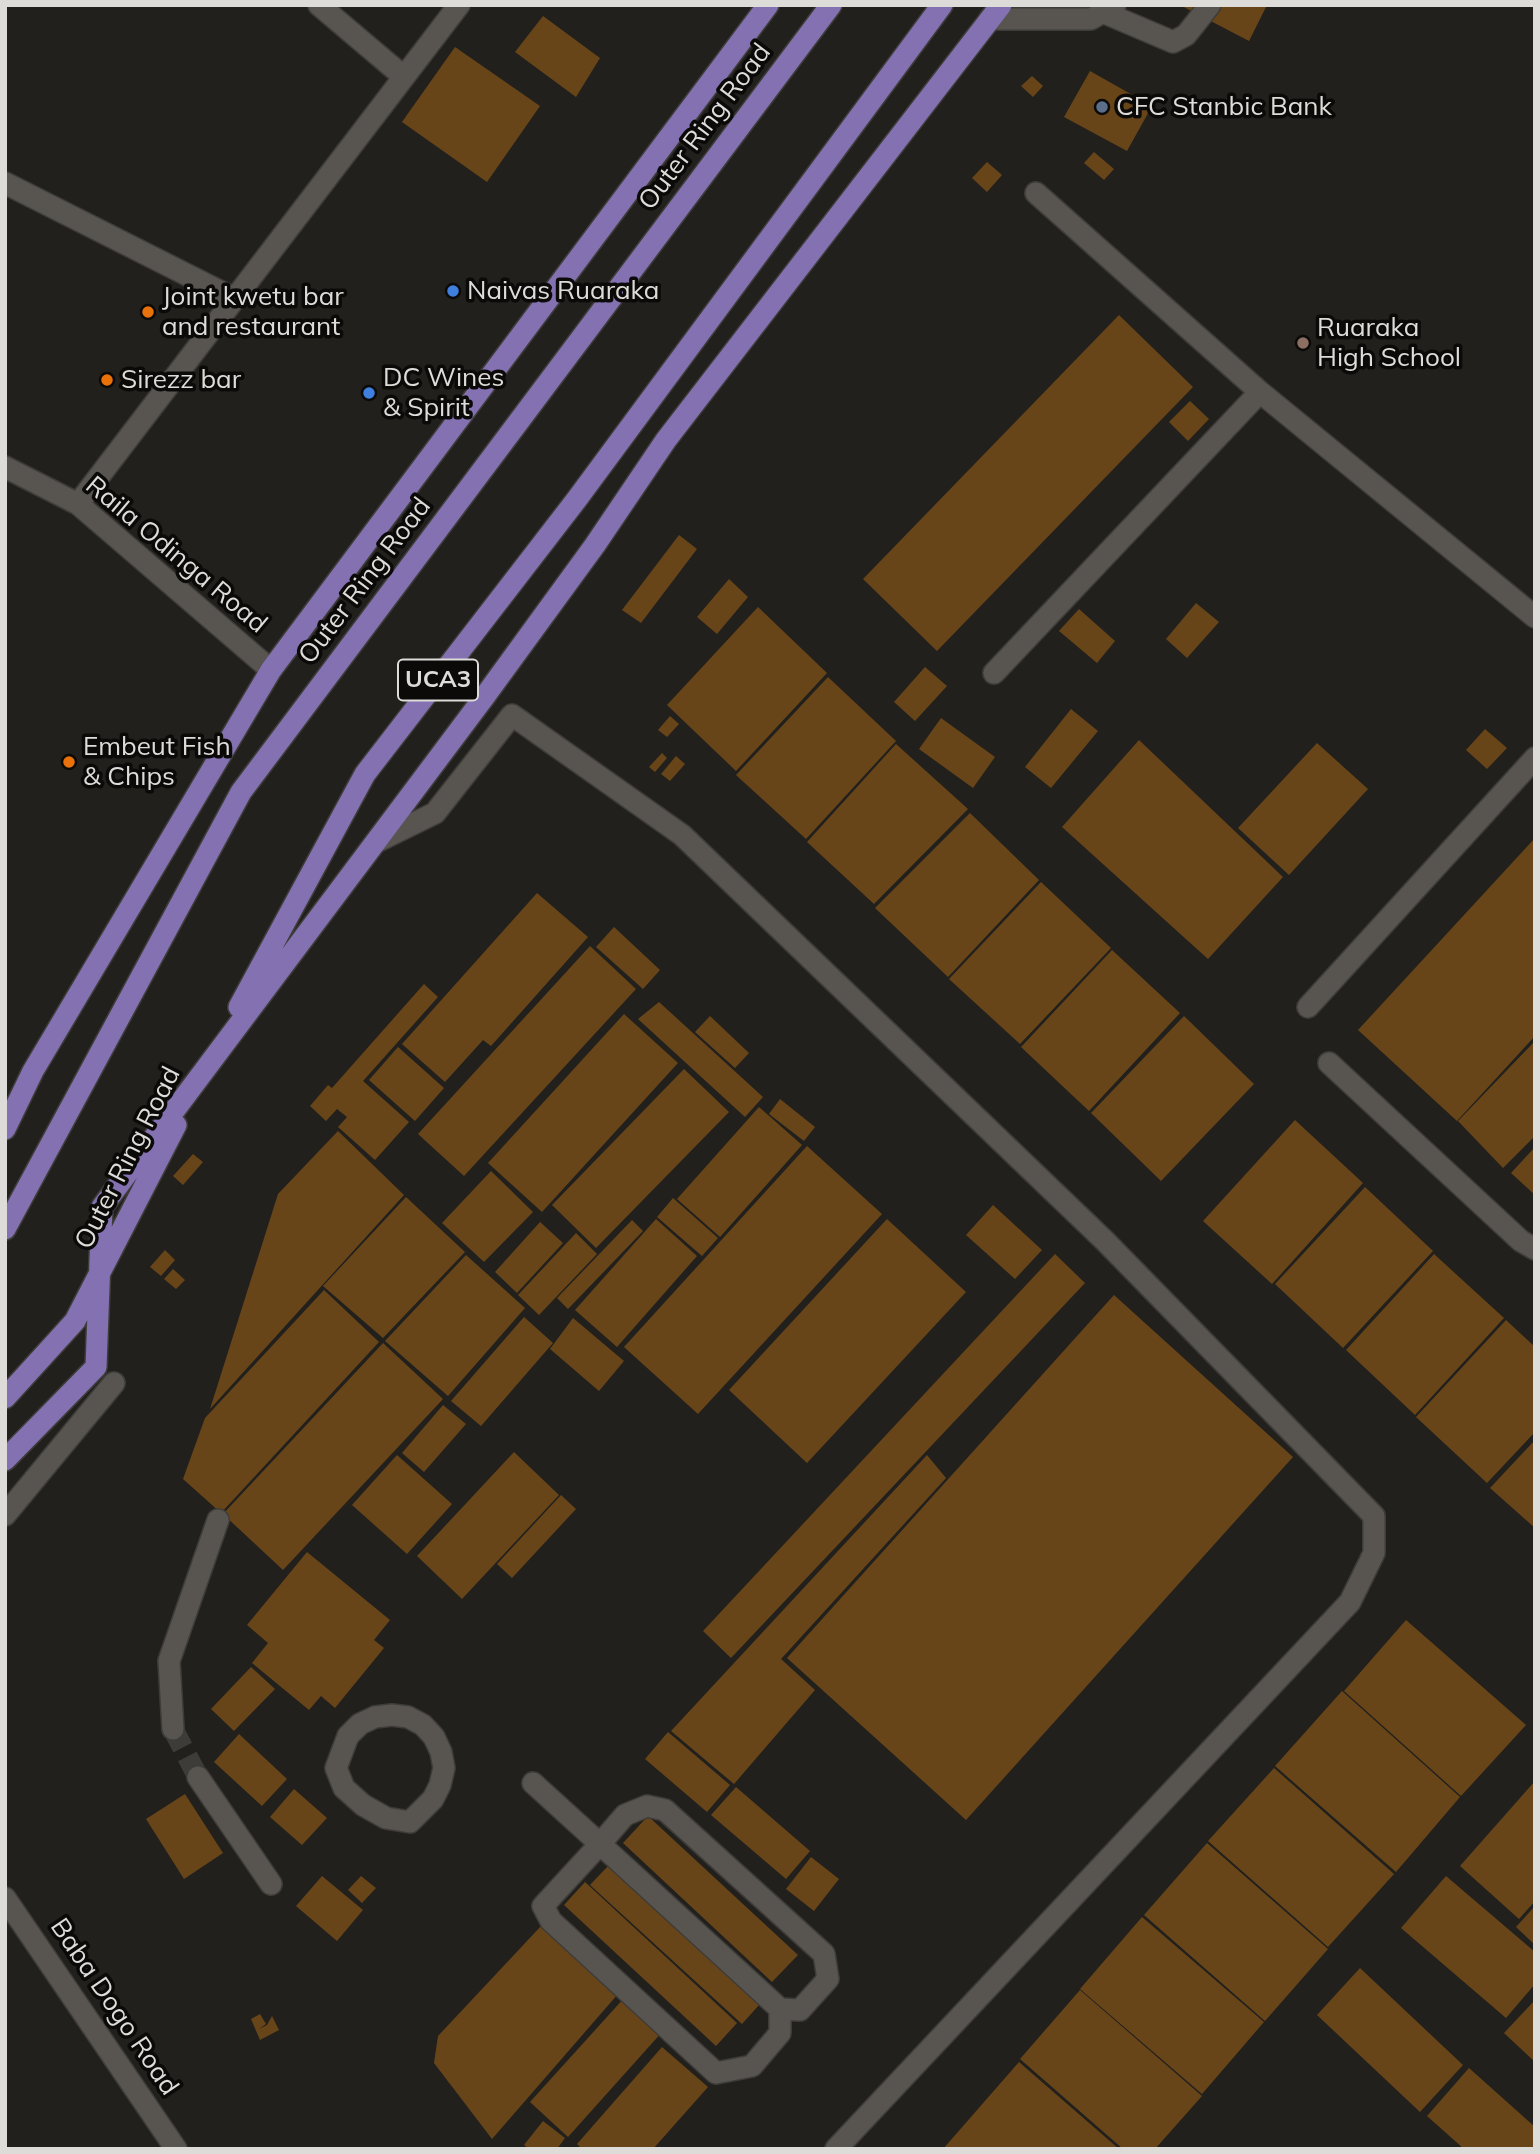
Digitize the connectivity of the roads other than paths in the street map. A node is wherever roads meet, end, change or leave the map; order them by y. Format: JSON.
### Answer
{"nodes":[{"id":1,"x":319,"y":5,"type":"edge"},
{"id":2,"x":459,"y":5,"type":"edge"},
{"id":3,"x":768,"y":5,"type":"edge"},
{"id":4,"x":831,"y":5,"type":"edge"},
{"id":5,"x":942,"y":5,"type":"edge"},
{"id":6,"x":1210,"y":5,"type":"edge"},
{"id":7,"x":1110,"y":9,"type":"edge"},
{"id":8,"x":996,"y":12,"type":"edge"},
{"id":9,"x":404,"y":78,"type":"junction"},
{"id":10,"x":5,"y":183,"type":"edge"},
{"id":11,"x":1036,"y":193,"type":"dead end"},
{"id":12,"x":235,"y":299,"type":"junction"},
{"id":13,"x":1260,"y":392,"type":"junction"},
{"id":14,"x":5,"y":467,"type":"edge"},
{"id":15,"x":78,"y":504,"type":"junction"},
{"id":16,"x":1535,"y":617,"type":"edge"},
{"id":17,"x":271,"y":670,"type":"junction"},
{"id":18,"x":994,"y":673,"type":"dead end"},
{"id":19,"x":1535,"y":758,"type":"edge"},
{"id":20,"x":376,"y":842,"type":"junction"},
{"id":21,"x":1308,"y":1007,"type":"dead end"},
{"id":22,"x":1329,"y":1063,"type":"dead end"},
{"id":23,"x":5,"y":1129,"type":"edge"},
{"id":24,"x":5,"y":1229,"type":"edge"},
{"id":25,"x":1535,"y":1249,"type":"edge"},
{"id":26,"x":114,"y":1383,"type":"dead end"},
{"id":27,"x":5,"y":1398,"type":"edge"},
{"id":28,"x":5,"y":1460,"type":"edge"},
{"id":29,"x":5,"y":1515,"type":"edge"},
{"id":30,"x":218,"y":1520,"type":"dead end"},
{"id":31,"x":173,"y":1729,"type":"tunnel mouth"},
{"id":32,"x":198,"y":1777,"type":"tunnel mouth"},
{"id":33,"x":533,"y":1783,"type":"dead end"},
{"id":34,"x":410,"y":1822,"type":"joint"},
{"id":35,"x":600,"y":1844,"type":"junction"},
{"id":36,"x":271,"y":1884,"type":"dead end"},
{"id":37,"x":5,"y":1898,"type":"edge"},
{"id":38,"x":780,"y":2009,"type":"junction"},
{"id":39,"x":176,"y":2149,"type":"edge"},
{"id":40,"x":836,"y":2149,"type":"edge"}],
"edges":[{"from":1,"to":9,"type":"street"},
{"from":2,"to":9,"type":"street"},
{"from":3,"to":17,"type":"main road","name":"Outer Ring Road"},
{"from":4,"to":24,"type":"main road","name":"Outer Ring Road"},
{"from":5,"to":27,"type":"main road","name":"Outer Ring Road","number":"UCA3"},
{"from":6,"to":7,"type":"street"},
{"from":7,"to":8,"type":"street"},
{"from":8,"to":20,"type":"main road","name":"Outer Ring Road","number":"UCA3"},
{"from":9,"to":12,"type":"street"},
{"from":10,"to":12,"type":"street"},
{"from":11,"to":13,"type":"street"},
{"from":12,"to":15,"type":"street"},
{"from":13,"to":16,"type":"street"},
{"from":13,"to":18,"type":"street"},
{"from":14,"to":15,"type":"street","name":"Raila Odinga Road"},
{"from":15,"to":17,"type":"street","name":"Raila Odinga Road"},
{"from":17,"to":23,"type":"main road","name":"Outer Ring Road"},
{"from":19,"to":21,"type":"street"},
{"from":20,"to":28,"type":"main road","name":"Outer Ring Road","number":"UCA3"},
{"from":20,"to":40,"type":"street"},
{"from":22,"to":25,"type":"street"},
{"from":26,"to":29,"type":"street"},
{"from":30,"to":31,"type":"street"},
{"from":32,"to":36,"type":"street"},
{"from":33,"to":35,"type":"street"},
{"from":34,"to":34,"type":"street"},
{"from":35,"to":38,"type":"street"},
{"from":35,"to":38,"type":"street"},
{"from":35,"to":38,"type":"street"},
{"from":37,"to":39,"type":"street","name":"Baba Dogo Road"}]}
